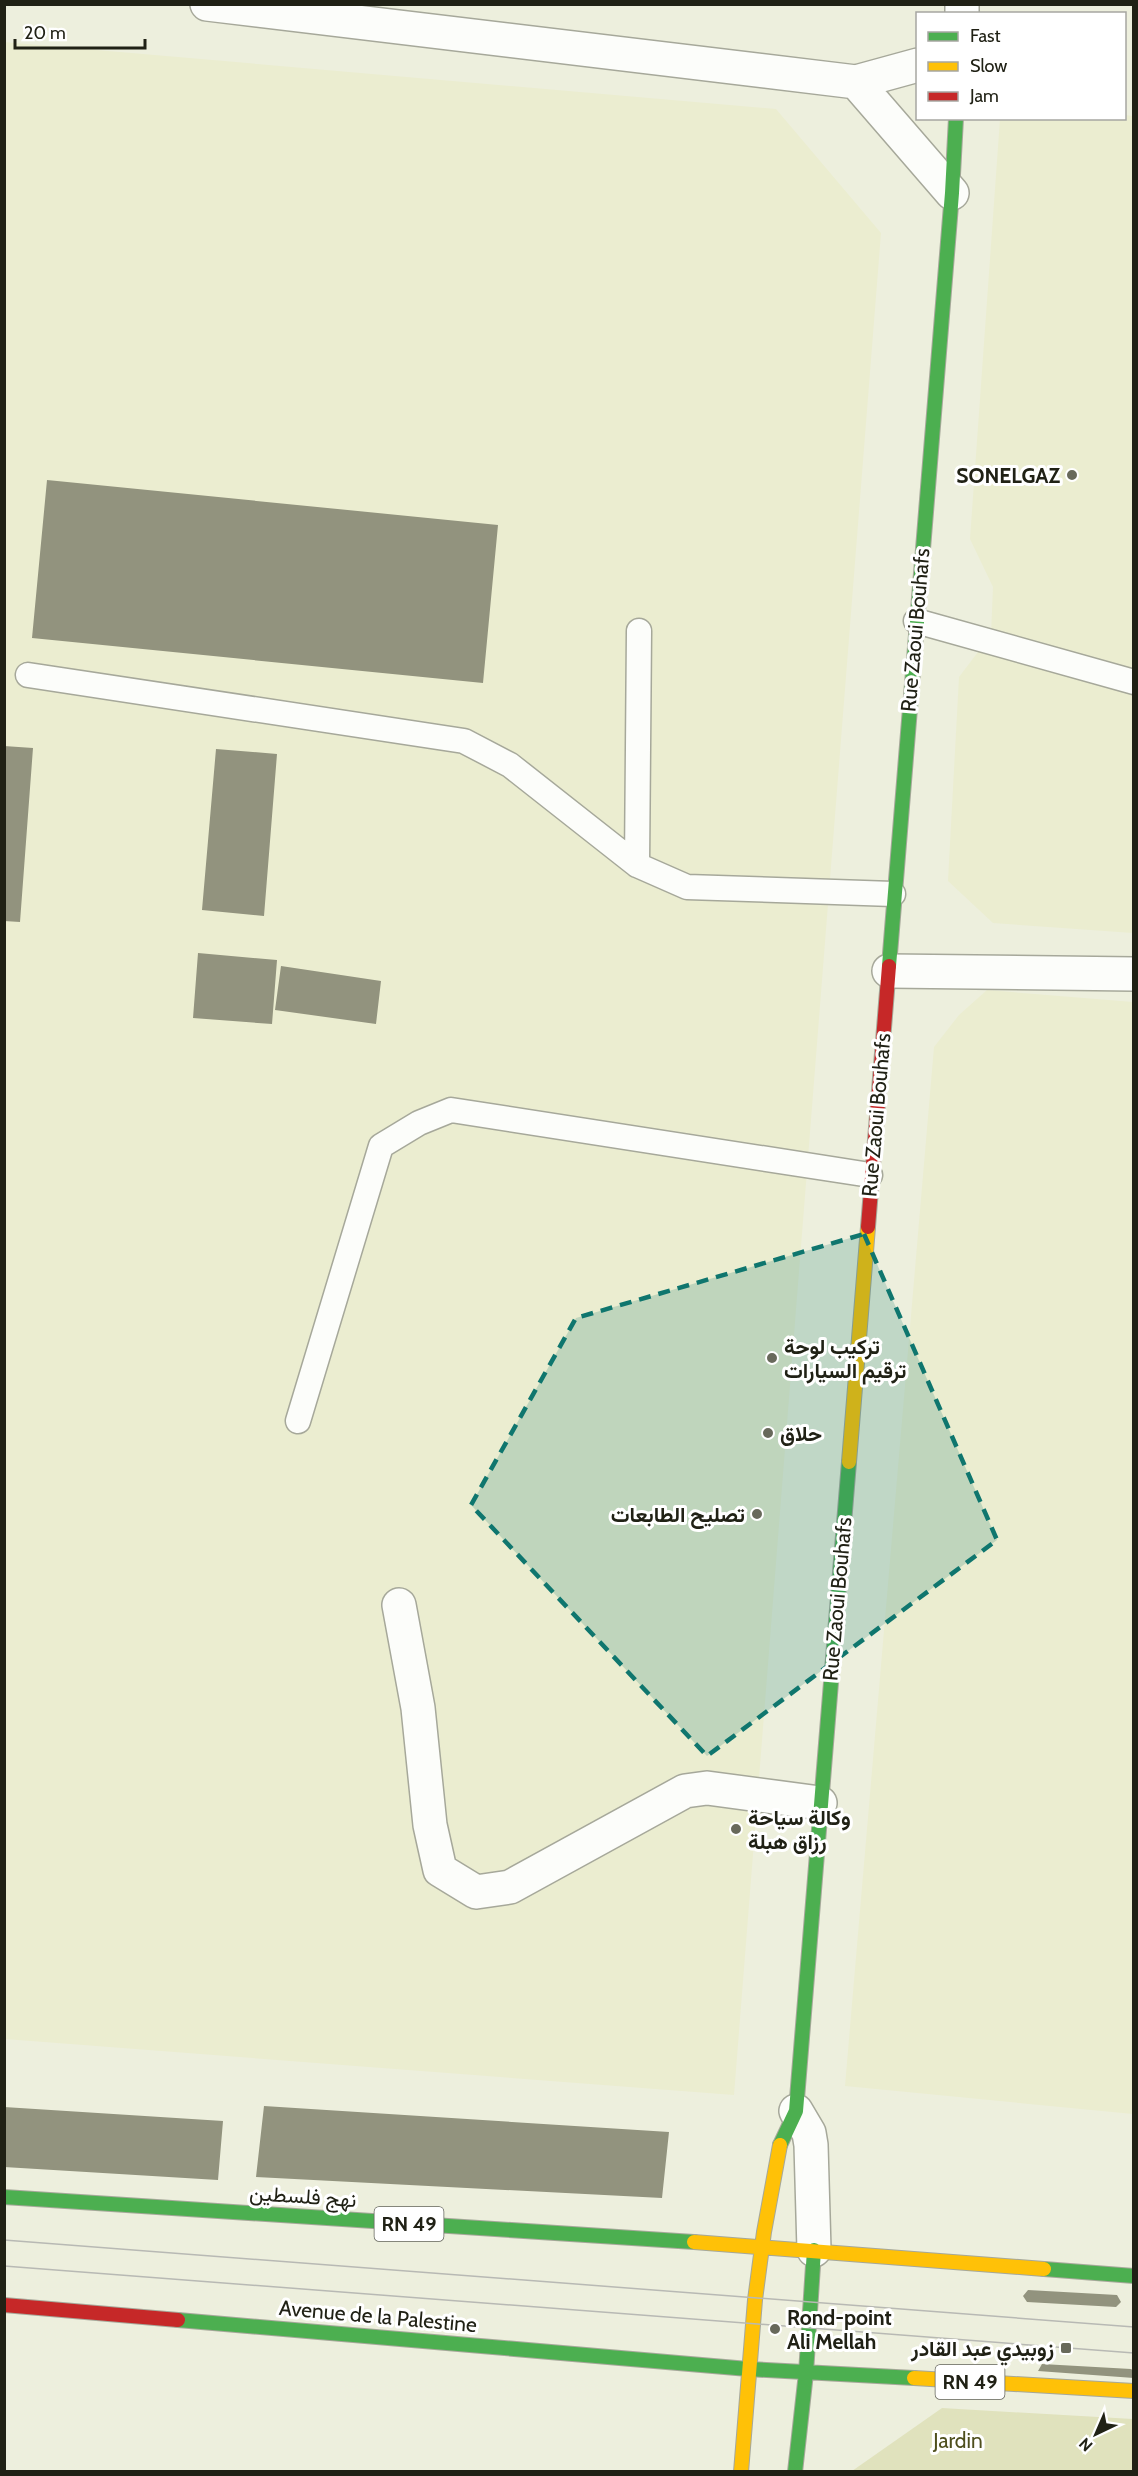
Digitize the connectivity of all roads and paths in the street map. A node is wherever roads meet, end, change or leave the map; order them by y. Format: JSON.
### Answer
{"nodes":[{"id":1,"x":207,"y":4,"type":"edge"},
{"id":2,"x":916,"y":66,"type":"edge"},
{"id":3,"x":856,"y":82,"type":"junction"},
{"id":4,"x":956,"y":120,"type":"edge"},
{"id":5,"x":952,"y":193,"type":"junction"},
{"id":6,"x":916,"y":621,"type":"junction"},
{"id":7,"x":639,"y":631,"type":"dead end"},
{"id":8,"x":28,"y":675,"type":"dead end"},
{"id":9,"x":1134,"y":682,"type":"edge"},
{"id":10,"x":637,"y":865,"type":"junction"},
{"id":11,"x":893,"y":894,"type":"junction"},
{"id":12,"x":889,"y":971,"type":"junction"},
{"id":13,"x":1134,"y":974,"type":"edge"},
{"id":14,"x":870,"y":1175,"type":"junction"},
{"id":15,"x":298,"y":1421,"type":"dead end"},
{"id":16,"x":399,"y":1605,"type":"dead end"},
{"id":17,"x":820,"y":1803,"type":"junction"},
{"id":18,"x":796,"y":2111,"type":"junction"},
{"id":19,"x":4,"y":2197,"type":"edge"},
{"id":20,"x":761,"y":2247,"type":"junction"},
{"id":21,"x":814,"y":2250,"type":"junction"},
{"id":22,"x":1134,"y":2276,"type":"edge"},
{"id":23,"x":4,"y":2305,"type":"edge"},
{"id":24,"x":748,"y":2370,"type":"junction"},
{"id":25,"x":806,"y":2373,"type":"junction"},
{"id":26,"x":1134,"y":2391,"type":"edge"},
{"id":27,"x":741,"y":2472,"type":"edge"},
{"id":28,"x":795,"y":2472,"type":"edge"}],
"edges":[{"from":1,"to":3,"type":"street"},
{"from":2,"to":3,"type":"street"},
{"from":3,"to":5,"type":"street"},
{"from":4,"to":5,"type":"main road","name":"Rue Zaoui Bouhafs"},
{"from":5,"to":6,"type":"main road","name":"Rue Zaoui Bouhafs"},
{"from":6,"to":9,"type":"lane"},
{"from":6,"to":11,"type":"main road","name":"Rue Zaoui Bouhafs"},
{"from":7,"to":10,"type":"lane"},
{"from":8,"to":10,"type":"lane"},
{"from":10,"to":11,"type":"lane"},
{"from":11,"to":12,"type":"main road","name":"Rue Zaoui Bouhafs"},
{"from":12,"to":13,"type":"street"},
{"from":12,"to":14,"type":"main road","name":"Rue Zaoui Bouhafs"},
{"from":14,"to":15,"type":"lane"},
{"from":14,"to":17,"type":"main road","name":"Rue Zaoui Bouhafs"},
{"from":16,"to":17,"type":"street"},
{"from":17,"to":18,"type":"main road","name":"Rue Zaoui Bouhafs"},
{"from":18,"to":20,"type":"main road","name":"Rue Zaoui Bouhafs"},
{"from":18,"to":21,"type":"street"},
{"from":19,"to":20,"type":"main road","name":"نهج فلسطين","number":"RN 49"},
{"from":20,"to":21,"type":"main road","name":"نهج فلسطين","number":"RN 49"},
{"from":20,"to":24,"type":"main road","name":"Rue Zaoui Bouhafs"},
{"from":21,"to":22,"type":"main road","number":"RN 49"},
{"from":21,"to":25,"type":"main road"},
{"from":23,"to":24,"type":"main road","name":"Avenue de la Palestine","number":"RN 49"},
{"from":24,"to":25,"type":"main road","number":"RN 49"},
{"from":24,"to":27,"type":"main road","name":"Rue Zaoui Bouhafs"},
{"from":25,"to":26,"type":"main road","number":"RN 49"},
{"from":25,"to":28,"type":"main road"}]}
